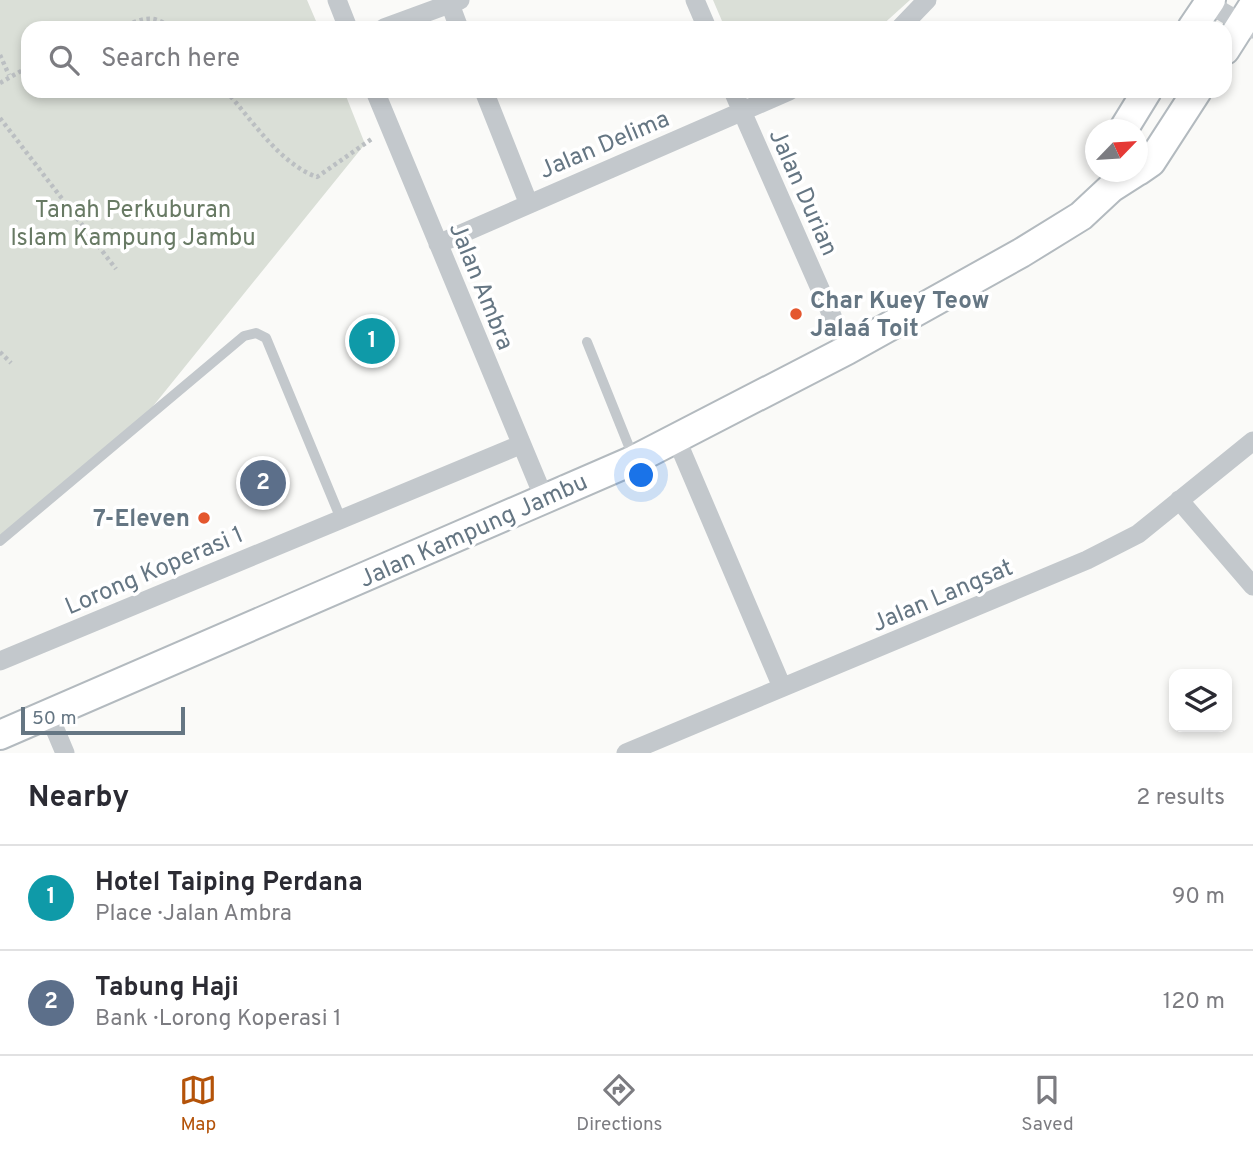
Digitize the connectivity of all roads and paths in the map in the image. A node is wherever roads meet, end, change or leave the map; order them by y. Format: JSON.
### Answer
{"nodes":[{"id":1,"x":337,"y":0,"type":"edge"},
{"id":2,"x":695,"y":0,"type":"edge"},
{"id":3,"x":927,"y":0,"type":"edge"},
{"id":4,"x":455,"y":2,"type":"edge"},
{"id":5,"x":1210,"y":2,"type":"edge"},
{"id":6,"x":1250,"y":20,"type":"edge"},
{"id":7,"x":136,"y":21,"type":"edge"},
{"id":8,"x":162,"y":21,"type":"edge"},
{"id":9,"x":345,"y":21,"type":"edge"},
{"id":10,"x":403,"y":21,"type":"edge"},
{"id":11,"x":458,"y":21,"type":"edge"},
{"id":12,"x":704,"y":21,"type":"edge"},
{"id":13,"x":907,"y":21,"type":"edge"},
{"id":14,"x":1197,"y":21,"type":"edge"},
{"id":15,"x":1232,"y":42,"type":"edge"},
{"id":16,"x":0,"y":55,"type":"edge"},
{"id":17,"x":21,"y":70,"type":"edge"},
{"id":18,"x":9,"y":75,"type":"junction"},
{"id":19,"x":0,"y":83,"type":"edge"},
{"id":20,"x":232,"y":98,"type":"edge"},
{"id":21,"x":378,"y":98,"type":"edge"},
{"id":22,"x":487,"y":98,"type":"edge"},
{"id":23,"x":736,"y":98,"type":"edge"},
{"id":24,"x":774,"y":98,"type":"edge"},
{"id":25,"x":1143,"y":98,"type":"edge"},
{"id":26,"x":1192,"y":98,"type":"edge"},
{"id":27,"x":742,"y":113,"type":"junction"},
{"id":28,"x":0,"y":118,"type":"edge"},
{"id":29,"x":1130,"y":119,"type":"edge"},
{"id":30,"x":390,"y":125,"type":"junction"},
{"id":31,"x":1148,"y":164,"type":"edge"},
{"id":32,"x":1111,"y":182,"type":"edge"},
{"id":33,"x":528,"y":202,"type":"junction"},
{"id":34,"x":438,"y":244,"type":"junction"},
{"id":35,"x":116,"y":269,"type":"dead end"},
{"id":36,"x":587,"y":342,"type":"dead end"},
{"id":37,"x":847,"y":350,"type":"junction"},
{"id":38,"x":0,"y":352,"type":"edge"},
{"id":39,"x":11,"y":363,"type":"dead end"},
{"id":40,"x":676,"y":438,"type":"junction"},
{"id":41,"x":1253,"y":441,"type":"edge"},
{"id":42,"x":520,"y":445,"type":"junction"},
{"id":43,"x":634,"y":460,"type":"junction"},
{"id":44,"x":544,"y":498,"type":"junction"},
{"id":45,"x":1179,"y":500,"type":"junction"},
{"id":46,"x":341,"y":519,"type":"junction"},
{"id":47,"x":0,"y":541,"type":"edge"},
{"id":48,"x":1253,"y":586,"type":"edge"},
{"id":49,"x":0,"y":661,"type":"edge"},
{"id":50,"x":782,"y":687,"type":"junction"},
{"id":51,"x":49,"y":715,"type":"junction"},
{"id":52,"x":0,"y":735,"type":"edge"},
{"id":53,"x":65,"y":753,"type":"edge"},
{"id":54,"x":626,"y":753,"type":"edge"}],
"edges":[{"from":1,"to":9,"type":"street"},
{"from":2,"to":12,"type":"street"},
{"from":3,"to":13,"type":"street"},
{"from":4,"to":10,"type":"street"},
{"from":4,"to":11,"type":"street"},
{"from":5,"to":6,"type":"street"},
{"from":5,"to":14,"type":"main road"},
{"from":6,"to":15,"type":"main road"},
{"from":7,"to":8,"type":"path"},
{"from":16,"to":18,"type":"path"},
{"from":17,"to":18,"type":"path"},
{"from":18,"to":19,"type":"path"},
{"from":20,"to":30,"type":"path"},
{"from":21,"to":30,"type":"street","name":"Jalan Ambra"},
{"from":22,"to":33,"type":"street"},
{"from":23,"to":27,"type":"street","name":"Jalan Durian"},
{"from":24,"to":27,"type":"street","name":"Jalan Delima"},
{"from":25,"to":29,"type":"main road"},
{"from":26,"to":31,"type":"main road","name":"Jalan Kampung Jambu"},
{"from":27,"to":33,"type":"street","name":"Jalan Delima"},
{"from":27,"to":37,"type":"street","name":"Jalan Durian"},
{"from":28,"to":35,"type":"path"},
{"from":30,"to":34,"type":"street","name":"Jalan Ambra"},
{"from":32,"to":37,"type":"main road","name":"Jalan Kampung Jambu"},
{"from":33,"to":34,"type":"street","name":"Jalan Delima"},
{"from":34,"to":42,"type":"street","name":"Jalan Ambra"},
{"from":36,"to":43,"type":"lane"},
{"from":37,"to":40,"type":"main road","name":"Jalan Kampung Jambu"},
{"from":38,"to":39,"type":"path"},
{"from":40,"to":43,"type":"main road","name":"Jalan Kampung Jambu"},
{"from":40,"to":50,"type":"street"},
{"from":41,"to":45,"type":"street","name":"Jalan Langsat"},
{"from":42,"to":44,"type":"street","name":"Jalan Ambra"},
{"from":42,"to":46,"type":"street","name":"Lorong Koperasi 1"},
{"from":43,"to":44,"type":"main road","name":"Jalan Kampung Jambu"},
{"from":44,"to":51,"type":"main road","name":"Jalan Kampung Jambu"},
{"from":45,"to":48,"type":"street"},
{"from":45,"to":50,"type":"street","name":"Jalan Langsat"},
{"from":46,"to":47,"type":"lane"},
{"from":46,"to":49,"type":"street","name":"Lorong Koperasi 1"},
{"from":50,"to":54,"type":"street","name":"Jalan Langsat"},
{"from":51,"to":52,"type":"main road","name":"Jalan Kampung Jambu"},
{"from":51,"to":53,"type":"street"}]}
